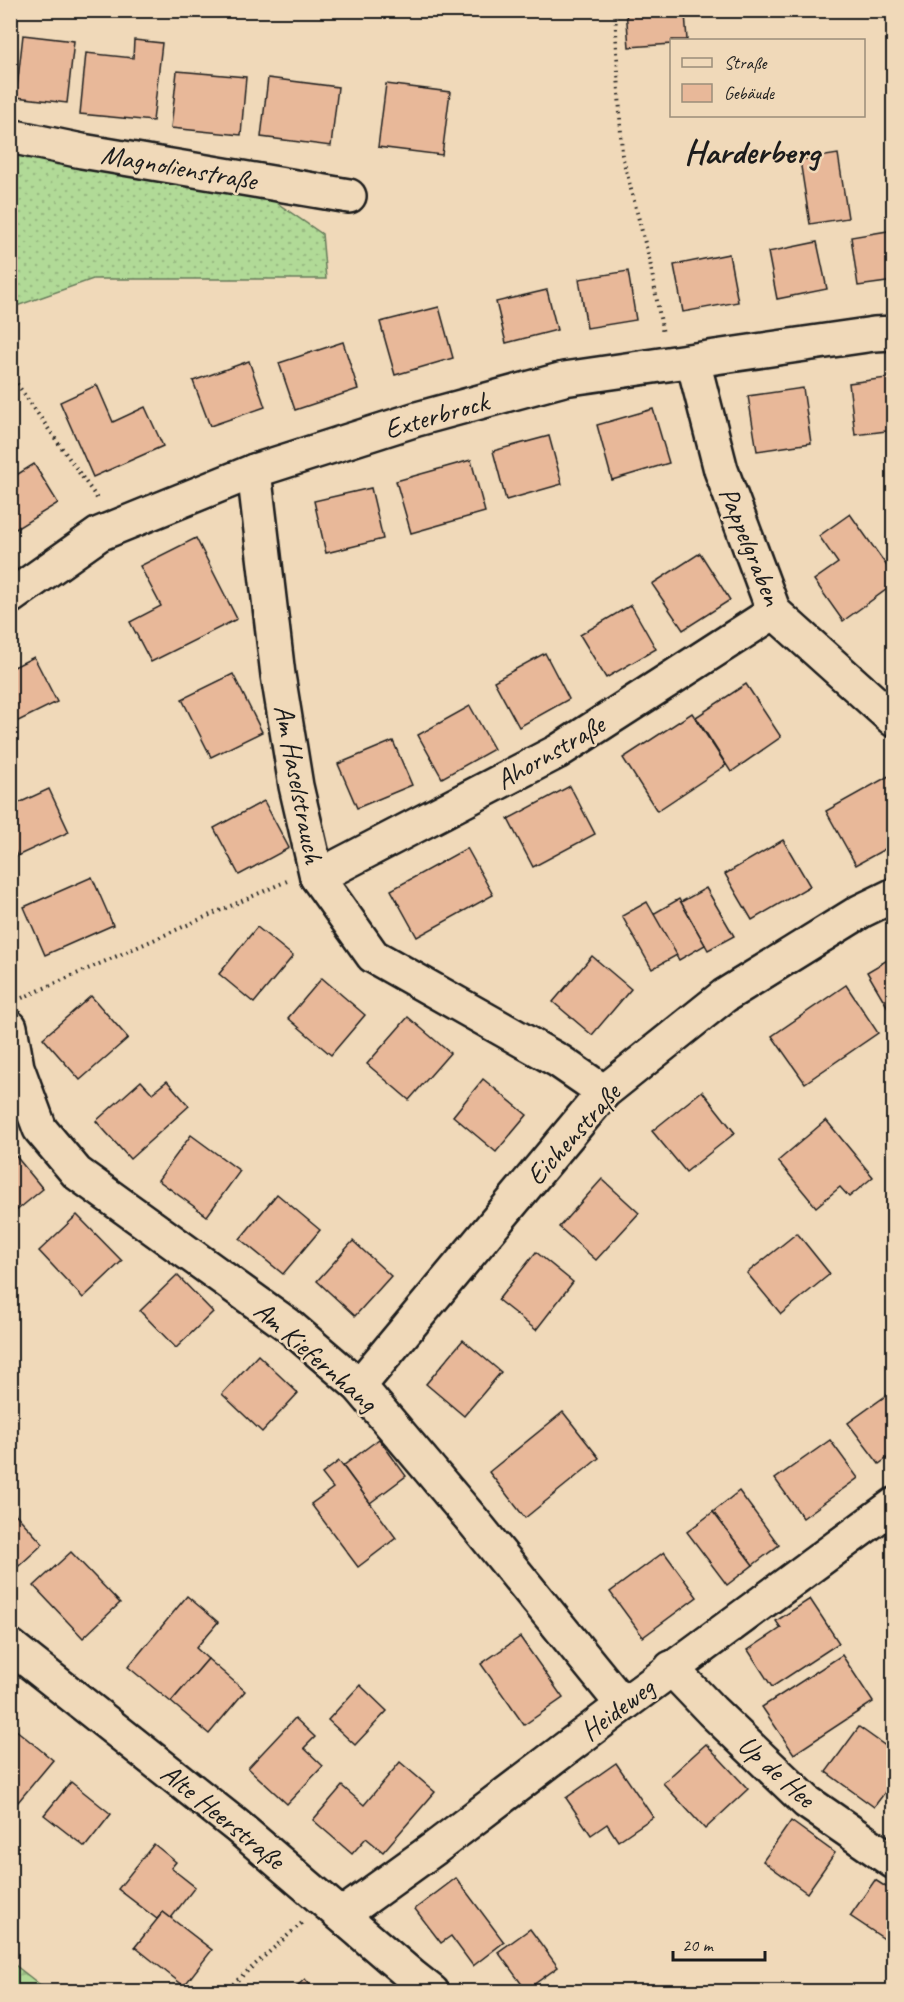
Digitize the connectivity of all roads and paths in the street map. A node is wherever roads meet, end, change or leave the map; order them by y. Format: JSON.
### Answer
{"nodes":[{"id":1,"x":615,"y":10,"type":"edge"},
{"id":2,"x":10,"y":136,"type":"edge"},
{"id":3,"x":349,"y":196,"type":"dead end"},
{"id":4,"x":894,"y":333,"type":"edge"},
{"id":5,"x":681,"y":362,"type":"junction"},
{"id":6,"x":10,"y":374,"type":"edge"},
{"id":7,"x":254,"y":471,"type":"junction"},
{"id":8,"x":116,"y":526,"type":"junction"},
{"id":9,"x":10,"y":597,"type":"edge"},
{"id":10,"x":774,"y":612,"type":"junction"},
{"id":11,"x":894,"y":720,"type":"edge"},
{"id":12,"x":317,"y":877,"type":"junction"},
{"id":13,"x":894,"y":895,"type":"edge"},
{"id":14,"x":16,"y":1013,"type":"edge"},
{"id":15,"x":604,"y":1092,"type":"junction"},
{"id":16,"x":359,"y":1386,"type":"junction"},
{"id":17,"x":894,"y":1504,"type":"edge"},
{"id":18,"x":10,"y":1646,"type":"edge"},
{"id":19,"x":671,"y":1668,"type":"junction"},
{"id":20,"x":623,"y":1705,"type":"junction"},
{"id":21,"x":894,"y":1862,"type":"edge"},
{"id":22,"x":334,"y":1908,"type":"junction"},
{"id":23,"x":224,"y":1992,"type":"edge"},
{"id":24,"x":432,"y":1992,"type":"edge"}],
"edges":[{"from":1,"to":5,"type":"path"},
{"from":2,"to":3,"type":"street","name":"Magnolienstraße"},
{"from":4,"to":5,"type":"street","name":"Exterbrock"},
{"from":5,"to":7,"type":"street","name":"Exterbrock"},
{"from":5,"to":10,"type":"street","name":"Pappelgraben"},
{"from":6,"to":8,"type":"path"},
{"from":7,"to":8,"type":"street","name":"Exterbrock"},
{"from":7,"to":12,"type":"street","name":"Am Haselstrauch"},
{"from":8,"to":9,"type":"street","name":"Exterbrock"},
{"from":10,"to":11,"type":"street","name":"Pappelgraben"},
{"from":10,"to":12,"type":"street","name":"Ahornstraße"},
{"from":12,"to":14,"type":"path"},
{"from":12,"to":15,"type":"street","name":"Am Haselstrauch"},
{"from":13,"to":15,"type":"street","name":"Eichenstraße"},
{"from":14,"to":16,"type":"street","name":"Am Kiefernhang"},
{"from":15,"to":16,"type":"street","name":"Eichenstraße"},
{"from":16,"to":20,"type":"street","name":"Am Kiefernhang"},
{"from":17,"to":19,"type":"street","name":"Heideweg"},
{"from":18,"to":22,"type":"street","name":"Alte Heerstraße"},
{"from":19,"to":20,"type":"street","name":"Heideweg"},
{"from":19,"to":21,"type":"street","name":"Up de Hee"},
{"from":20,"to":22,"type":"street","name":"Heideweg"},
{"from":22,"to":23,"type":"path"},
{"from":22,"to":24,"type":"street","name":"Alte Heerstraße"}]}
